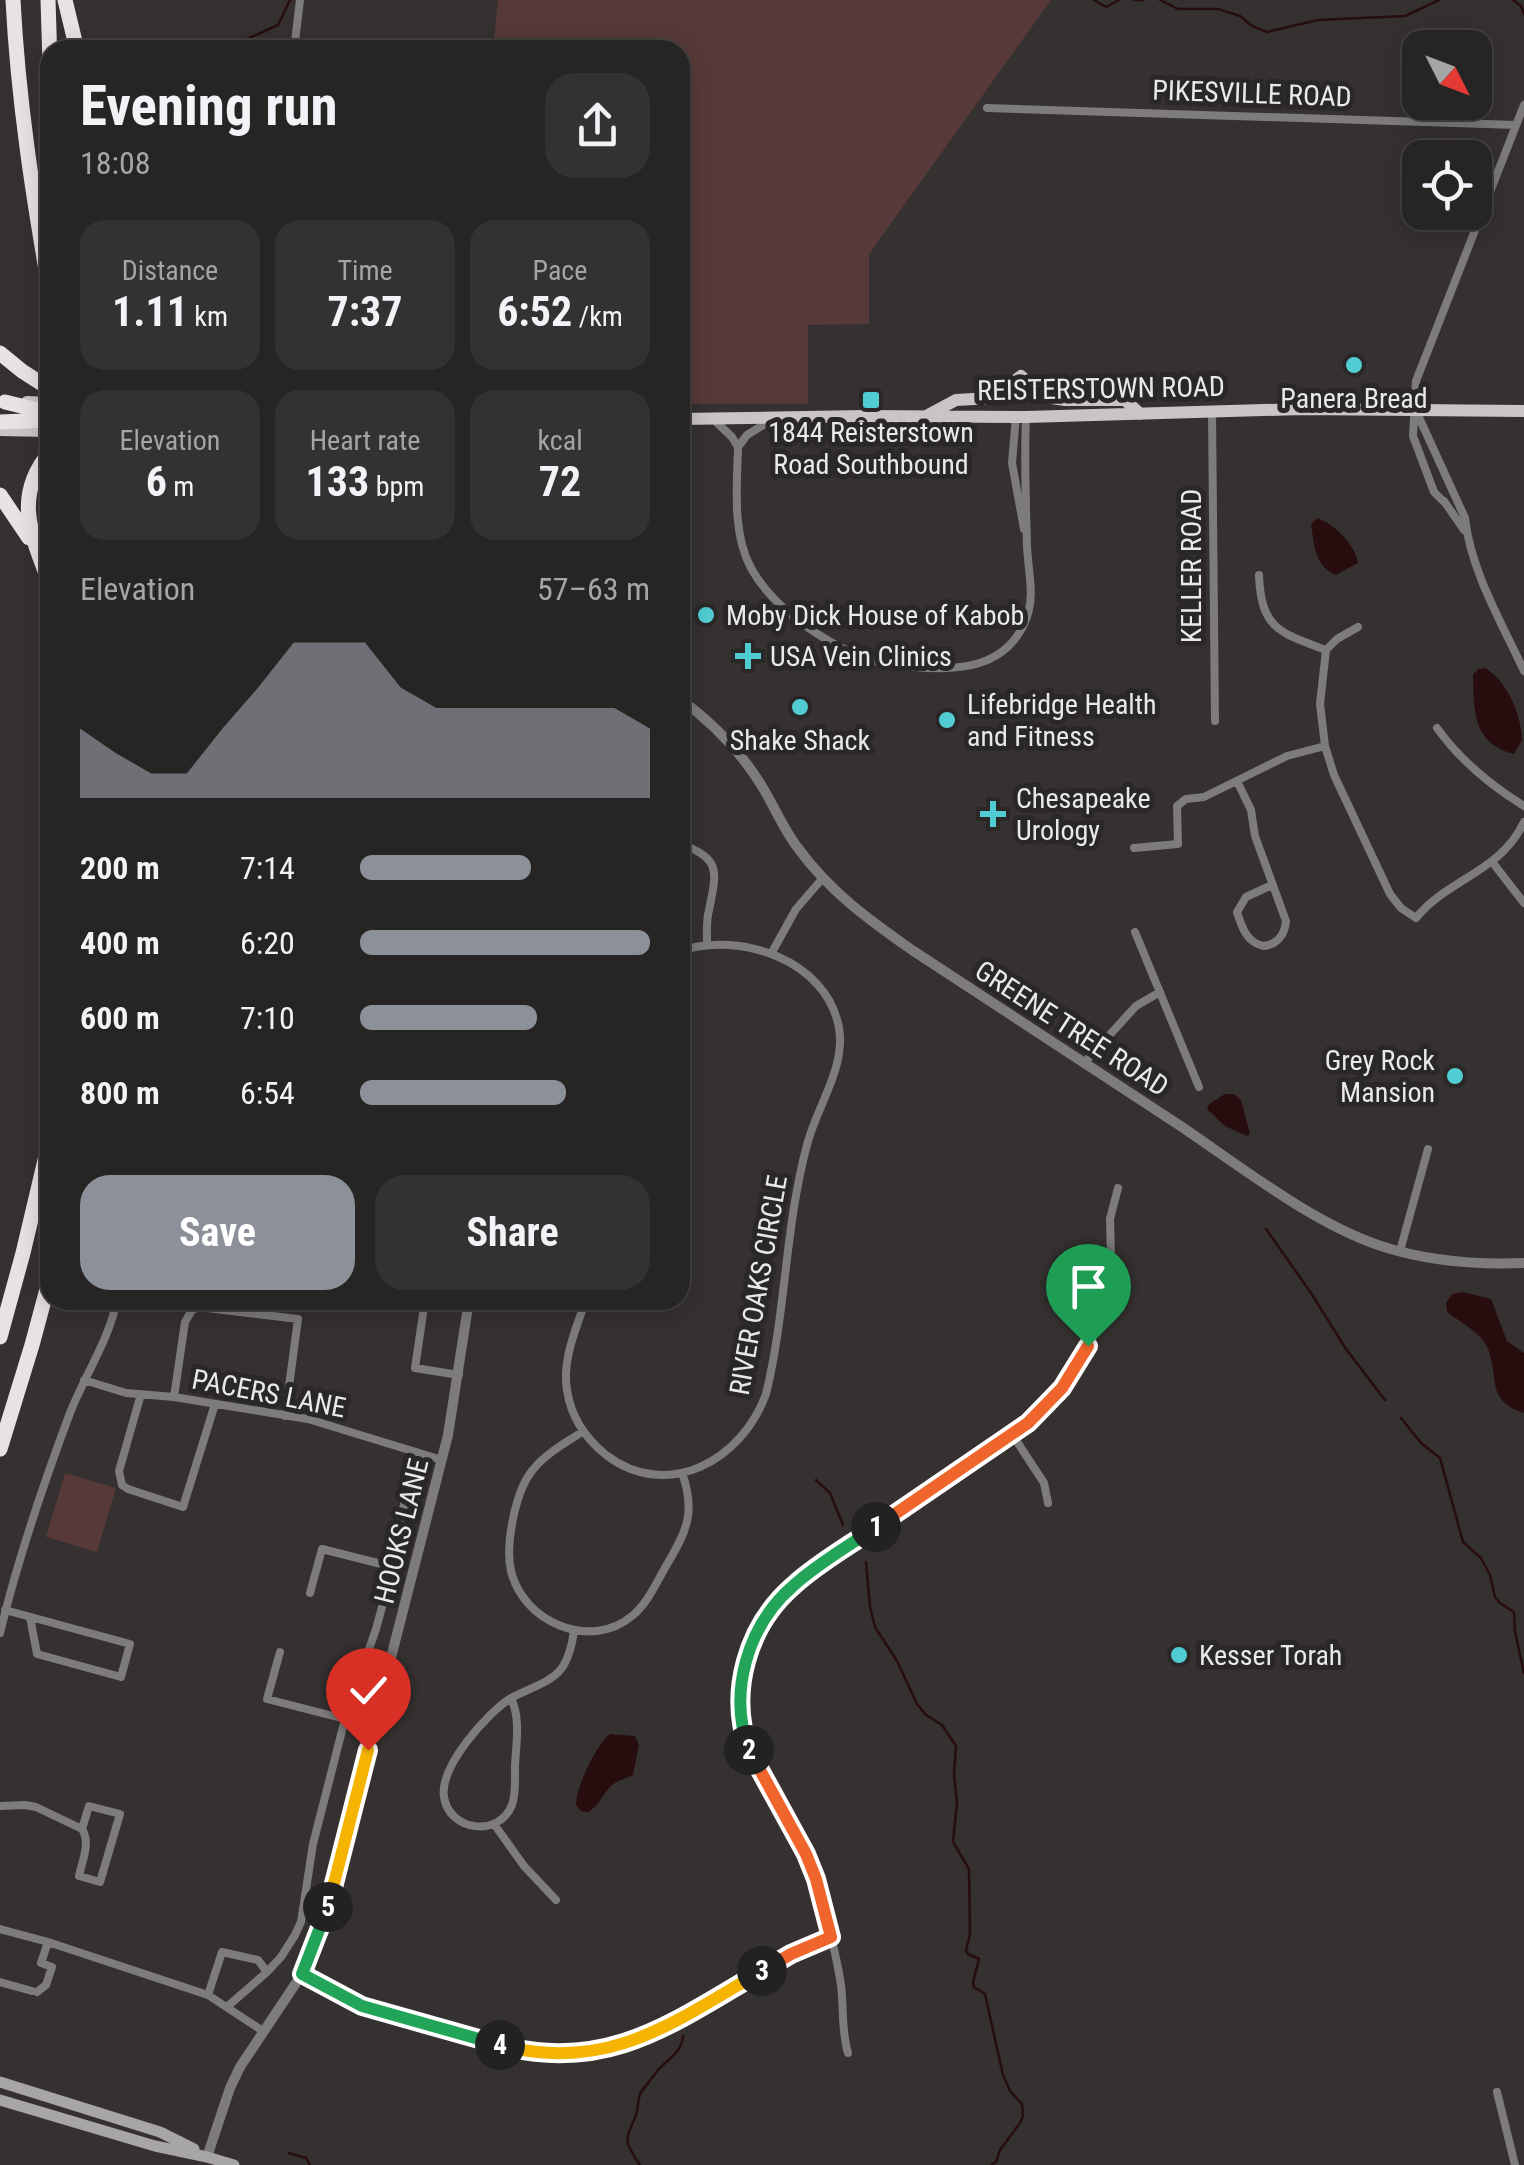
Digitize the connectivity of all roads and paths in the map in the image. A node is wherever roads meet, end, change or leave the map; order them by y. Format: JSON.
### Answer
{"nodes":[{"id":1,"x":13,"y":0,"type":"edge"},
{"id":2,"x":48,"y":0,"type":"edge"},
{"id":3,"x":65,"y":0,"type":"edge"},
{"id":4,"x":300,"y":0,"type":"edge"},
{"id":5,"x":49,"y":40,"type":"edge"},
{"id":6,"x":74,"y":40,"type":"edge"},
{"id":7,"x":295,"y":40,"type":"edge"},
{"id":8,"x":1524,"y":104,"type":"edge"},
{"id":9,"x":987,"y":108,"type":"dead end"},
{"id":10,"x":1516,"y":125,"type":"junction"},
{"id":11,"x":40,"y":237,"type":"edge"},
{"id":12,"x":0,"y":353,"type":"edge"},
{"id":13,"x":40,"y":400,"type":"edge"},
{"id":14,"x":3,"y":402,"type":"edge"},
{"id":15,"x":40,"y":408,"type":"edge"},
{"id":16,"x":1415,"y":409,"type":"junction"},
{"id":17,"x":1212,"y":410,"type":"junction"},
{"id":18,"x":40,"y":411,"type":"edge"},
{"id":19,"x":1524,"y":411,"type":"edge"},
{"id":20,"x":40,"y":412,"type":"edge"},
{"id":21,"x":1140,"y":414,"type":"junction"},
{"id":22,"x":925,"y":416,"type":"junction"},
{"id":23,"x":1021,"y":416,"type":"junction"},
{"id":24,"x":774,"y":418,"type":"junction"},
{"id":25,"x":690,"y":419,"type":"edge"},
{"id":26,"x":713,"y":419,"type":"junction"},
{"id":27,"x":0,"y":422,"type":"edge"},
{"id":28,"x":0,"y":430,"type":"edge"},
{"id":29,"x":1413,"y":436,"type":"junction"},
{"id":30,"x":738,"y":448,"type":"junction"},
{"id":31,"x":40,"y":465,"type":"edge"},
{"id":32,"x":0,"y":496,"type":"edge"},
{"id":33,"x":1444,"y":502,"type":"junction"},
{"id":34,"x":1467,"y":534,"type":"junction"},
{"id":35,"x":38,"y":552,"type":"junction"},
{"id":36,"x":40,"y":557,"type":"edge"},
{"id":37,"x":1258,"y":575,"type":"dead end"},
{"id":38,"x":1358,"y":627,"type":"dead end"},
{"id":39,"x":1326,"y":650,"type":"junction"},
{"id":40,"x":1524,"y":671,"type":"edge"},
{"id":41,"x":690,"y":706,"type":"edge"},
{"id":42,"x":1215,"y":721,"type":"dead end"},
{"id":43,"x":1437,"y":728,"type":"dead end"},
{"id":44,"x":1325,"y":746,"type":"junction"},
{"id":45,"x":1237,"y":782,"type":"junction"},
{"id":46,"x":1524,"y":806,"type":"edge"},
{"id":47,"x":1524,"y":822,"type":"edge"},
{"id":48,"x":1134,"y":848,"type":"dead end"},
{"id":49,"x":690,"y":849,"type":"edge"},
{"id":50,"x":1492,"y":862,"type":"junction"},
{"id":51,"x":822,"y":879,"type":"junction"},
{"id":52,"x":1272,"y":885,"type":"junction"},
{"id":53,"x":1524,"y":903,"type":"edge"},
{"id":54,"x":1135,"y":932,"type":"dead end"},
{"id":55,"x":707,"y":944,"type":"junction"},
{"id":56,"x":690,"y":948,"type":"edge"},
{"id":57,"x":771,"y":954,"type":"junction"},
{"id":58,"x":1160,"y":992,"type":"junction"},
{"id":59,"x":1084,"y":1063,"type":"junction"},
{"id":60,"x":1198,"y":1086,"type":"dead end"},
{"id":61,"x":1428,"y":1149,"type":"dead end"},
{"id":62,"x":40,"y":1182,"type":"edge"},
{"id":63,"x":1118,"y":1188,"type":"dead end"},
{"id":64,"x":1400,"y":1251,"type":"junction"},
{"id":65,"x":1524,"y":1263,"type":"edge"},
{"id":66,"x":41,"y":1310,"type":"edge"},
{"id":67,"x":114,"y":1310,"type":"edge"},
{"id":68,"x":192,"y":1310,"type":"edge"},
{"id":69,"x":222,"y":1310,"type":"edge"},
{"id":70,"x":423,"y":1310,"type":"edge"},
{"id":71,"x":468,"y":1310,"type":"edge"},
{"id":72,"x":582,"y":1310,"type":"edge"},
{"id":73,"x":0,"y":1337,"type":"edge"},
{"id":74,"x":459,"y":1375,"type":"junction"},
{"id":75,"x":84,"y":1380,"type":"junction"},
{"id":76,"x":141,"y":1394,"type":"junction"},
{"id":77,"x":174,"y":1397,"type":"junction"},
{"id":78,"x":215,"y":1404,"type":"junction"},
{"id":79,"x":285,"y":1416,"type":"junction"},
{"id":80,"x":10,"y":1420,"type":"junction"},
{"id":81,"x":582,"y":1432,"type":"junction"},
{"id":82,"x":1012,"y":1434,"type":"junction"},
{"id":83,"x":0,"y":1448,"type":"edge"},
{"id":84,"x":413,"y":1453,"type":"junction"},
{"id":85,"x":442,"y":1460,"type":"junction"},
{"id":86,"x":0,"y":1464,"type":"edge"},
{"id":87,"x":682,"y":1472,"type":"junction"},
{"id":88,"x":1048,"y":1503,"type":"dead end"},
{"id":89,"x":393,"y":1567,"type":"junction"},
{"id":90,"x":310,"y":1593,"type":"dead end"},
{"id":91,"x":5,"y":1610,"type":"junction"},
{"id":92,"x":30,"y":1617,"type":"junction"},
{"id":93,"x":574,"y":1630,"type":"junction"},
{"id":94,"x":0,"y":1633,"type":"edge"},
{"id":95,"x":280,"y":1652,"type":"dead end"},
{"id":96,"x":511,"y":1698,"type":"junction"},
{"id":97,"x":345,"y":1719,"type":"junction"},
{"id":98,"x":0,"y":1806,"type":"edge"},
{"id":99,"x":494,"y":1824,"type":"junction"},
{"id":100,"x":82,"y":1829,"type":"junction"},
{"id":101,"x":556,"y":1900,"type":"dead end"},
{"id":102,"x":0,"y":1929,"type":"edge"},
{"id":103,"x":831,"y":1937,"type":"junction"},
{"id":104,"x":48,"y":1942,"type":"junction"},
{"id":105,"x":267,"y":1972,"type":"junction"},
{"id":106,"x":302,"y":1974,"type":"junction"},
{"id":107,"x":0,"y":1982,"type":"edge"},
{"id":108,"x":208,"y":1995,"type":"junction"},
{"id":109,"x":228,"y":2006,"type":"junction"},
{"id":110,"x":263,"y":2031,"type":"junction"},
{"id":111,"x":848,"y":2053,"type":"dead end"},
{"id":112,"x":0,"y":2082,"type":"edge"},
{"id":113,"x":1497,"y":2092,"type":"dead end"},
{"id":114,"x":47,"y":2096,"type":"junction"},
{"id":115,"x":0,"y":2100,"type":"edge"},
{"id":116,"x":134,"y":2124,"type":"junction"},
{"id":117,"x":87,"y":2126,"type":"junction"},
{"id":118,"x":206,"y":2161,"type":"edge"},
{"id":119,"x":234,"y":2165,"type":"edge"},
{"id":120,"x":1515,"y":2165,"type":"edge"}],
"edges":[{"from":1,"to":11,"type":"highway"},
{"from":2,"to":5,"type":"highway"},
{"from":3,"to":6,"type":"highway"},
{"from":4,"to":7,"type":"street"},
{"from":8,"to":10,"type":"street"},
{"from":9,"to":10,"type":"street","name":"PIKESVILLE ROAD"},
{"from":10,"to":16,"type":"street"},
{"from":12,"to":13,"type":"highway"},
{"from":14,"to":15,"type":"highway"},
{"from":16,"to":17,"type":"main road","name":"REISTERSTOWN ROAD"},
{"from":16,"to":19,"type":"main road","name":"REISTERSTOWN ROAD"},
{"from":16,"to":29,"type":"street"},
{"from":16,"to":34,"type":"street"},
{"from":17,"to":21,"type":"main road","name":"REISTERSTOWN ROAD"},
{"from":17,"to":42,"type":"street","name":"KELLER ROAD"},
{"from":18,"to":27,"type":"highway"},
{"from":20,"to":28,"type":"main road"},
{"from":21,"to":22,"type":"main road"},
{"from":21,"to":23,"type":"main road","name":"REISTERSTOWN ROAD"},
{"from":22,"to":23,"type":"main road","name":"REISTERSTOWN ROAD"},
{"from":22,"to":24,"type":"main road","name":"REISTERSTOWN ROAD"},
{"from":23,"to":30,"type":"street"},
{"from":24,"to":26,"type":"main road","name":"REISTERSTOWN ROAD"},
{"from":24,"to":30,"type":"street"},
{"from":25,"to":26,"type":"main road","name":"REISTERSTOWN ROAD"},
{"from":26,"to":30,"type":"street"},
{"from":29,"to":33,"type":"street"},
{"from":29,"to":33,"type":"street"},
{"from":31,"to":35,"type":"highway"},
{"from":32,"to":35,"type":"highway"},
{"from":33,"to":34,"type":"street"},
{"from":34,"to":40,"type":"street"},
{"from":35,"to":36,"type":"highway"},
{"from":37,"to":39,"type":"street"},
{"from":38,"to":39,"type":"street"},
{"from":39,"to":44,"type":"street"},
{"from":41,"to":51,"type":"street","name":"GREENE TREE ROAD"},
{"from":43,"to":46,"type":"street"},
{"from":44,"to":45,"type":"street"},
{"from":44,"to":50,"type":"street"},
{"from":45,"to":48,"type":"street"},
{"from":45,"to":52,"type":"street"},
{"from":47,"to":50,"type":"street"},
{"from":49,"to":55,"type":"street"},
{"from":50,"to":53,"type":"street"},
{"from":51,"to":57,"type":"street"},
{"from":51,"to":59,"type":"street","name":"GREENE TREE ROAD"},
{"from":52,"to":52,"type":"street"},
{"from":54,"to":58,"type":"street"},
{"from":55,"to":56,"type":"street","name":"RIVER OAKS CIRCLE"},
{"from":55,"to":57,"type":"street","name":"RIVER OAKS CIRCLE"},
{"from":57,"to":87,"type":"street","name":"RIVER OAKS CIRCLE"},
{"from":58,"to":59,"type":"street"},
{"from":58,"to":60,"type":"street"},
{"from":59,"to":64,"type":"street","name":"GREENE TREE ROAD"},
{"from":61,"to":64,"type":"street"},
{"from":62,"to":73,"type":"highway"},
{"from":63,"to":82,"type":"street"},
{"from":64,"to":65,"type":"street","name":"GREENE TREE ROAD"},
{"from":66,"to":80,"type":"highway"},
{"from":67,"to":75,"type":"street"},
{"from":68,"to":77,"type":"street"},
{"from":69,"to":79,"type":"street"},
{"from":70,"to":74,"type":"street"},
{"from":71,"to":74,"type":"street","name":"HOOKS LANE"},
{"from":72,"to":81,"type":"street"},
{"from":74,"to":85,"type":"street","name":"HOOKS LANE"},
{"from":75,"to":76,"type":"street","name":"PACERS LANE"},
{"from":75,"to":91,"type":"street"},
{"from":76,"to":77,"type":"street","name":"PACERS LANE"},
{"from":76,"to":78,"type":"street"},
{"from":77,"to":78,"type":"street","name":"PACERS LANE"},
{"from":78,"to":79,"type":"street","name":"PACERS LANE"},
{"from":79,"to":84,"type":"street","name":"PACERS LANE"},
{"from":80,"to":83,"type":"highway"},
{"from":80,"to":86,"type":"highway"},
{"from":81,"to":87,"type":"street","name":"RIVER OAKS CIRCLE"},
{"from":81,"to":93,"type":"street"},
{"from":82,"to":88,"type":"street"},
{"from":82,"to":103,"type":"street"},
{"from":84,"to":85,"type":"street","name":"PACERS LANE"},
{"from":84,"to":89,"type":"street"},
{"from":85,"to":106,"type":"street","name":"HOOKS LANE"},
{"from":87,"to":93,"type":"street"},
{"from":89,"to":90,"type":"street"},
{"from":89,"to":97,"type":"street"},
{"from":91,"to":92,"type":"street"},
{"from":91,"to":94,"type":"street"},
{"from":92,"to":92,"type":"street"},
{"from":93,"to":96,"type":"street"},
{"from":95,"to":97,"type":"street"},
{"from":96,"to":99,"type":"street"},
{"from":96,"to":99,"type":"street"},
{"from":97,"to":105,"type":"street"},
{"from":98,"to":100,"type":"street"},
{"from":99,"to":101,"type":"street"},
{"from":100,"to":100,"type":"street"},
{"from":102,"to":104,"type":"street"},
{"from":103,"to":106,"type":"street"},
{"from":103,"to":111,"type":"street"},
{"from":104,"to":107,"type":"street"},
{"from":104,"to":108,"type":"street"},
{"from":105,"to":108,"type":"street"},
{"from":105,"to":109,"type":"street"},
{"from":106,"to":110,"type":"street","name":"HOOKS LANE"},
{"from":108,"to":109,"type":"street"},
{"from":109,"to":110,"type":"street"},
{"from":110,"to":118,"type":"street","name":"HOOKS LANE"},
{"from":112,"to":114,"type":"main road"},
{"from":113,"to":120,"type":"street"},
{"from":114,"to":116,"type":"main road"},
{"from":114,"to":117,"type":"main road"},
{"from":115,"to":117,"type":"main road"},
{"from":116,"to":117,"type":"main road"},
{"from":116,"to":118,"type":"main road"},
{"from":117,"to":118,"type":"main road"},
{"from":118,"to":119,"type":"main road"}]}
